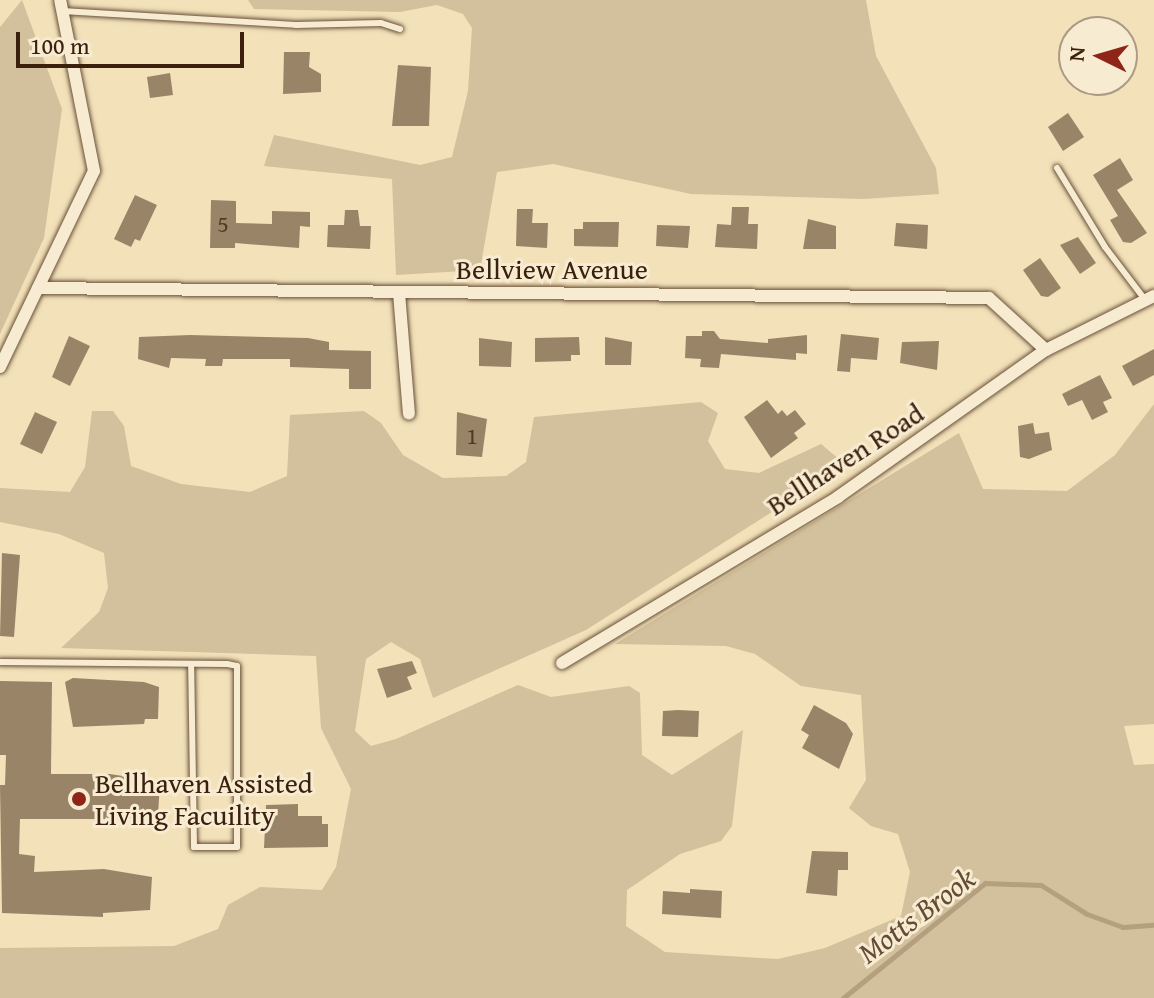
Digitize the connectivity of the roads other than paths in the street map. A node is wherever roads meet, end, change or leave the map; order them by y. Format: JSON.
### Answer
{"nodes":[{"id":1,"x":61,"y":5,"type":"edge"},
{"id":2,"x":400,"y":29,"type":"dead end"},
{"id":3,"x":1057,"y":168,"type":"dead end"},
{"id":4,"x":38,"y":288,"type":"junction"},
{"id":5,"x":399,"y":293,"type":"junction"},
{"id":6,"x":1150,"y":299,"type":"edge"},
{"id":7,"x":1046,"y":350,"type":"junction"},
{"id":8,"x":0,"y":367,"type":"edge"},
{"id":9,"x":409,"y":414,"type":"dead end"},
{"id":10,"x":0,"y":662,"type":"edge"},
{"id":11,"x":562,"y":663,"type":"dead end"},
{"id":12,"x":191,"y":664,"type":"junction"}],
"edges":[{"from":1,"to":2,"type":"lane"},
{"from":1,"to":4,"type":"street"},
{"from":3,"to":6,"type":"lane"},
{"from":4,"to":5,"type":"street","name":"Bellview Avenue"},
{"from":4,"to":8,"type":"street"},
{"from":5,"to":7,"type":"street","name":"Bellview Avenue"},
{"from":5,"to":9,"type":"street"},
{"from":6,"to":7,"type":"street","name":"Bellhaven Road"},
{"from":7,"to":11,"type":"street","name":"Bellhaven Road"},
{"from":10,"to":12,"type":"lane"},
{"from":12,"to":12,"type":"lane"}]}
